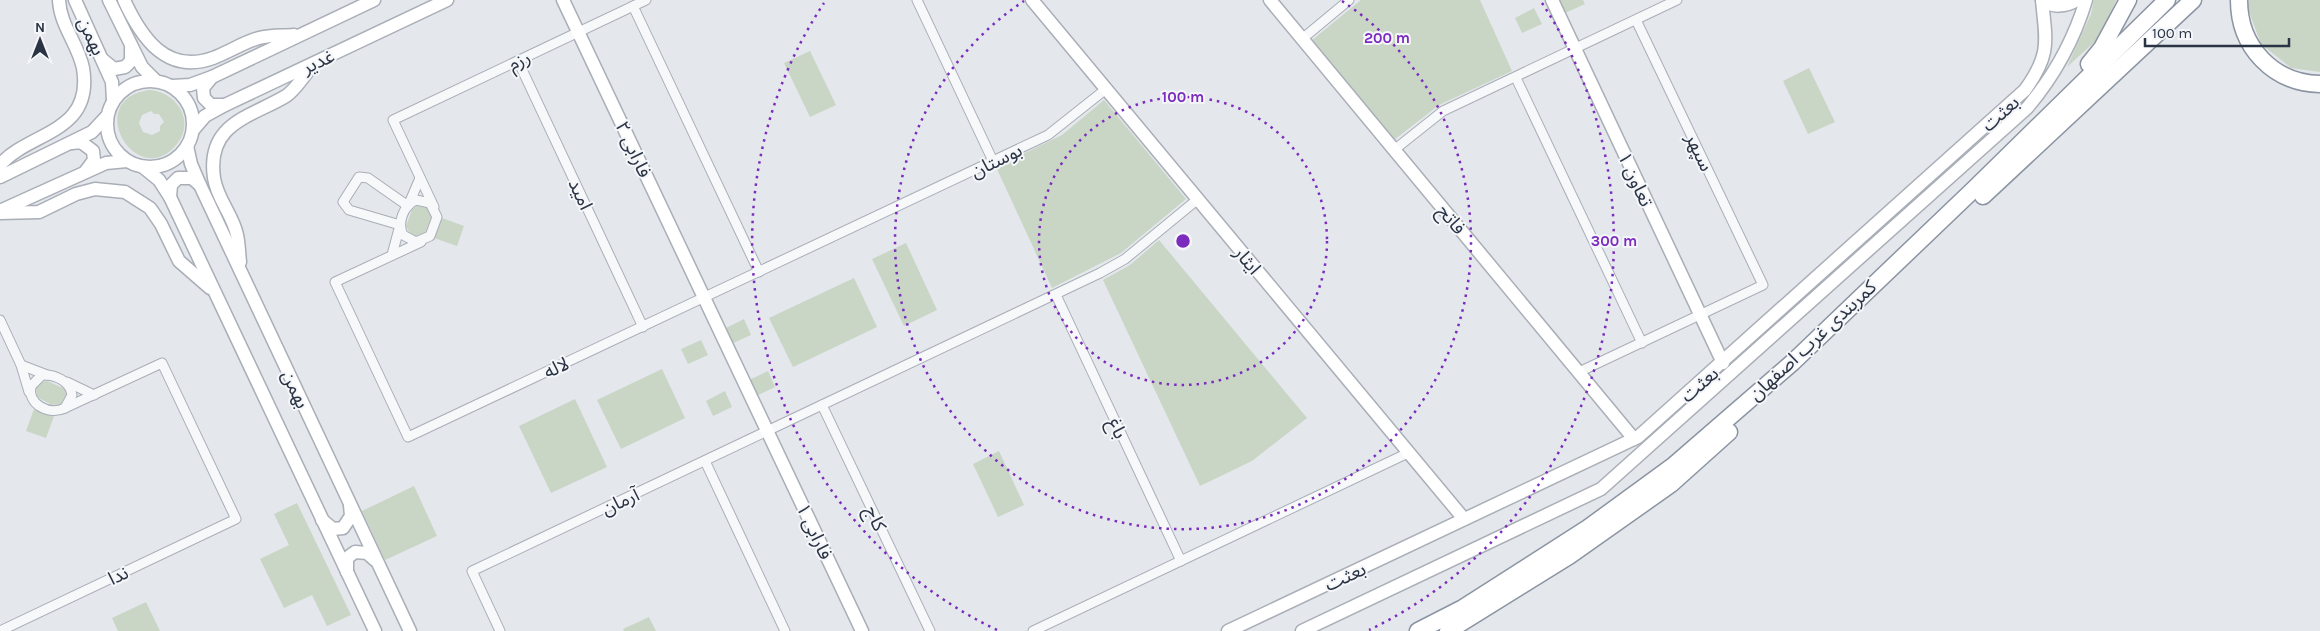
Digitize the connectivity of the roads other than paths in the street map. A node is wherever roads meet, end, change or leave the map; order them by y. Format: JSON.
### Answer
{"nodes":[{"id":1,"x":59,"y":0,"type":"edge"},
{"id":2,"x":75,"y":0,"type":"edge"},
{"id":3,"x":109,"y":0,"type":"edge"},
{"id":4,"x":124,"y":0,"type":"edge"},
{"id":5,"x":374,"y":0,"type":"edge"},
{"id":6,"x":447,"y":0,"type":"edge"},
{"id":7,"x":563,"y":0,"type":"edge"},
{"id":8,"x":646,"y":0,"type":"edge"},
{"id":9,"x":917,"y":0,"type":"edge"},
{"id":10,"x":1032,"y":0,"type":"edge"},
{"id":11,"x":1270,"y":0,"type":"edge"},
{"id":12,"x":1349,"y":0,"type":"edge"},
{"id":13,"x":1552,"y":0,"type":"edge"},
{"id":14,"x":1677,"y":0,"type":"edge"},
{"id":15,"x":2042,"y":0,"type":"edge"},
{"id":16,"x":2077,"y":0,"type":"edge"},
{"id":17,"x":2086,"y":0,"type":"edge"},
{"id":18,"x":2128,"y":0,"type":"edge"},
{"id":19,"x":2166,"y":0,"type":"edge"},
{"id":20,"x":2193,"y":0,"type":"edge"},
{"id":21,"x":2239,"y":0,"type":"edge"},
{"id":22,"x":633,"y":6,"type":"junction"},
{"id":23,"x":1636,"y":20,"type":"junction"},
{"id":24,"x":578,"y":32,"type":"junction"},
{"id":25,"x":302,"y":34,"type":"junction"},
{"id":26,"x":1302,"y":39,"type":"junction"},
{"id":27,"x":131,"y":47,"type":"junction"},
{"id":28,"x":1575,"y":49,"type":"junction"},
{"id":29,"x":103,"y":60,"type":"junction"},
{"id":30,"x":518,"y":61,"type":"junction"},
{"id":31,"x":315,"y":63,"type":"junction"},
{"id":32,"x":212,"y":77,"type":"junction"},
{"id":33,"x":1516,"y":78,"type":"junction"},
{"id":34,"x":156,"y":81,"type":"junction"},
{"id":35,"x":2320,"y":84,"type":"edge"},
{"id":36,"x":172,"y":86,"type":"junction"},
{"id":37,"x":1106,"y":89,"type":"junction"},
{"id":38,"x":113,"y":101,"type":"junction"},
{"id":39,"x":225,"y":105,"type":"junction"},
{"id":40,"x":106,"y":117,"type":"junction"},
{"id":41,"x":193,"y":130,"type":"junction"},
{"id":42,"x":2034,"y":130,"type":"junction"},
{"id":43,"x":72,"y":143,"type":"junction"},
{"id":44,"x":187,"y":146,"type":"junction"},
{"id":45,"x":1394,"y":150,"type":"junction"},
{"id":46,"x":127,"y":161,"type":"junction"},
{"id":47,"x":993,"y":161,"type":"junction"},
{"id":48,"x":0,"y":165,"type":"edge"},
{"id":49,"x":143,"y":167,"type":"junction"},
{"id":50,"x":85,"y":172,"type":"junction"},
{"id":51,"x":0,"y":177,"type":"edge"},
{"id":52,"x":420,"y":178,"type":"junction"},
{"id":53,"x":200,"y":186,"type":"junction"},
{"id":54,"x":170,"y":197,"type":"junction"},
{"id":55,"x":1198,"y":199,"type":"junction"},
{"id":56,"x":408,"y":206,"type":"junction"},
{"id":57,"x":434,"y":207,"type":"junction"},
{"id":58,"x":0,"y":212,"type":"edge"},
{"id":59,"x":400,"y":225,"type":"junction"},
{"id":60,"x":422,"y":242,"type":"junction"},
{"id":61,"x":392,"y":255,"type":"junction"},
{"id":62,"x":759,"y":272,"type":"junction"},
{"id":63,"x":242,"y":275,"type":"junction"},
{"id":64,"x":214,"y":291,"type":"junction"},
{"id":65,"x":1056,"y":295,"type":"junction"},
{"id":66,"x":704,"y":298,"type":"junction"},
{"id":67,"x":1700,"y":315,"type":"junction"},
{"id":68,"x":0,"y":320,"type":"edge"},
{"id":69,"x":643,"y":327,"type":"junction"},
{"id":70,"x":1642,"y":344,"type":"junction"},
{"id":71,"x":1723,"y":363,"type":"junction"},
{"id":72,"x":21,"y":365,"type":"junction"},
{"id":73,"x":1579,"y":372,"type":"junction"},
{"id":74,"x":47,"y":375,"type":"junction"},
{"id":75,"x":66,"y":382,"type":"junction"},
{"id":76,"x":94,"y":395,"type":"junction"},
{"id":77,"x":30,"y":396,"type":"junction"},
{"id":78,"x":822,"y":405,"type":"junction"},
{"id":79,"x":65,"y":408,"type":"junction"},
{"id":80,"x":767,"y":431,"type":"junction"},
{"id":81,"x":1634,"y":438,"type":"junction"},
{"id":82,"x":1408,"y":453,"type":"junction"},
{"id":83,"x":705,"y":461,"type":"junction"},
{"id":84,"x":350,"y":504,"type":"junction"},
{"id":85,"x":322,"y":520,"type":"junction"},
{"id":86,"x":1464,"y":520,"type":"junction"},
{"id":87,"x":1181,"y":561,"type":"junction"},
{"id":88,"x":377,"y":562,"type":"junction"},
{"id":89,"x":347,"y":573,"type":"junction"},
{"id":90,"x":0,"y":631,"type":"edge"},
{"id":91,"x":375,"y":631,"type":"edge"},
{"id":92,"x":410,"y":631,"type":"edge"},
{"id":93,"x":500,"y":631,"type":"edge"},
{"id":94,"x":785,"y":631,"type":"edge"},
{"id":95,"x":862,"y":631,"type":"edge"},
{"id":96,"x":930,"y":631,"type":"edge"},
{"id":97,"x":1033,"y":631,"type":"edge"},
{"id":98,"x":1228,"y":631,"type":"edge"},
{"id":99,"x":1302,"y":631,"type":"edge"},
{"id":100,"x":1418,"y":631,"type":"edge"},
{"id":101,"x":1448,"y":631,"type":"edge"}],
"edges":[{"from":1,"to":48,"type":"main road"},
{"from":2,"to":29,"type":"main road","name":"بهمن"},
{"from":3,"to":27,"type":"main road","name":"بهمن"},
{"from":4,"to":25,"type":"main road"},
{"from":5,"to":25,"type":"main road","name":"غدیر"},
{"from":6,"to":31,"type":"main road","name":"غدیر"},
{"from":7,"to":24,"type":"main road","name":"فارابی ۲"},
{"from":8,"to":22,"type":"street","name":"رزم"},
{"from":9,"to":47,"type":"street"},
{"from":10,"to":37,"type":"main road","name":"ایثار"},
{"from":11,"to":26,"type":"main road","name":"فاتح"},
{"from":12,"to":26,"type":"street"},
{"from":13,"to":28,"type":"main road","name":"تعاون ۱"},
{"from":14,"to":23,"type":"street"},
{"from":15,"to":16,"type":"main road"},
{"from":15,"to":71,"type":"main road","name":"بعثت"},
{"from":17,"to":99,"type":"main road","name":"بعثت"},
{"from":18,"to":42,"type":"highway"},
{"from":19,"to":42,"type":"highway","name":"کمربندی غرب اصفهان"},
{"from":20,"to":101,"type":"highway","name":"کمربندی غرب اصفهان"},
{"from":21,"to":35,"type":"highway"},
{"from":22,"to":24,"type":"street","name":"رزم"},
{"from":22,"to":62,"type":"street"},
{"from":23,"to":28,"type":"street"},
{"from":23,"to":67,"type":"street","name":"سپهر"},
{"from":24,"to":30,"type":"street","name":"رزم"},
{"from":24,"to":66,"type":"main road","name":"فارابی ۲"},
{"from":25,"to":32,"type":"main road","name":"غدیر"},
{"from":26,"to":45,"type":"main road","name":"فاتح"},
{"from":27,"to":29,"type":"main road"},
{"from":27,"to":34,"type":"main road","name":"بهمن"},
{"from":28,"to":33,"type":"street"},
{"from":28,"to":67,"type":"main road","name":"تعاون ۱"},
{"from":29,"to":38,"type":"main road","name":"بهمن"},
{"from":30,"to":52,"type":"street","name":"رزم"},
{"from":30,"to":69,"type":"street","name":"امید"},
{"from":31,"to":39,"type":"main road","name":"غدیر"},
{"from":31,"to":63,"type":"main road"},
{"from":32,"to":36,"type":"main road","name":"غدیر"},
{"from":32,"to":39,"type":"main road"},
{"from":33,"to":45,"type":"street"},
{"from":33,"to":70,"type":"street"},
{"from":34,"to":36,"type":"main road"},
{"from":34,"to":38,"type":"main road"},
{"from":36,"to":41,"type":"main road"},
{"from":37,"to":47,"type":"street","name":"بوستان"},
{"from":37,"to":55,"type":"main road","name":"ایثار"},
{"from":38,"to":40,"type":"main road"},
{"from":39,"to":41,"type":"main road","name":"غدیر"},
{"from":40,"to":43,"type":"main road"},
{"from":40,"to":46,"type":"main road"},
{"from":41,"to":44,"type":"main road"},
{"from":42,"to":100,"type":"highway","name":"کمربندی غرب اصفهان"},
{"from":43,"to":50,"type":"main road"},
{"from":43,"to":51,"type":"main road"},
{"from":44,"to":49,"type":"main road"},
{"from":44,"to":53,"type":"main road","name":"بهمن"},
{"from":45,"to":73,"type":"main road","name":"فاتح"},
{"from":46,"to":49,"type":"main road"},
{"from":46,"to":50,"type":"main road"},
{"from":47,"to":62,"type":"street","name":"بوستان"},
{"from":49,"to":54,"type":"main road","name":"بهمن"},
{"from":50,"to":58,"type":"main road"},
{"from":52,"to":56,"type":"street"},
{"from":52,"to":57,"type":"street"},
{"from":53,"to":54,"type":"main road"},
{"from":53,"to":63,"type":"main road","name":"بهمن"},
{"from":54,"to":64,"type":"main road","name":"بهمن"},
{"from":55,"to":65,"type":"street","name":"آرمان"},
{"from":55,"to":82,"type":"main road","name":"ایثار"},
{"from":56,"to":57,"type":"street"},
{"from":56,"to":59,"type":"street"},
{"from":56,"to":59,"type":"street"},
{"from":57,"to":60,"type":"street"},
{"from":58,"to":64,"type":"main road"},
{"from":59,"to":60,"type":"street"},
{"from":59,"to":61,"type":"street"},
{"from":60,"to":61,"type":"street"},
{"from":61,"to":69,"type":"street","name":"لاله"},
{"from":62,"to":66,"type":"street","name":"لاله"},
{"from":63,"to":84,"type":"main road","name":"بهمن"},
{"from":64,"to":85,"type":"main road","name":"بهمن"},
{"from":65,"to":78,"type":"street","name":"آرمان"},
{"from":65,"to":87,"type":"street","name":"باغ"},
{"from":66,"to":69,"type":"street","name":"لاله"},
{"from":66,"to":80,"type":"main road","name":"فارابی ۲"},
{"from":67,"to":70,"type":"street"},
{"from":67,"to":71,"type":"main road","name":"تعاون ۱"},
{"from":68,"to":72,"type":"street"},
{"from":70,"to":73,"type":"street"},
{"from":71,"to":81,"type":"main road","name":"بعثت"},
{"from":72,"to":74,"type":"street"},
{"from":72,"to":77,"type":"street"},
{"from":73,"to":81,"type":"main road","name":"فاتح"},
{"from":74,"to":75,"type":"street"},
{"from":74,"to":77,"type":"street"},
{"from":75,"to":76,"type":"street"},
{"from":75,"to":79,"type":"street"},
{"from":76,"to":79,"type":"street"},
{"from":76,"to":90,"type":"street","name":"ندا"},
{"from":77,"to":79,"type":"street"},
{"from":78,"to":80,"type":"street","name":"آرمان"},
{"from":78,"to":96,"type":"street","name":"کاج"},
{"from":80,"to":83,"type":"street","name":"آرمان"},
{"from":80,"to":95,"type":"main road","name":"فارابی ۱"},
{"from":81,"to":86,"type":"main road","name":"بعثت"},
{"from":82,"to":86,"type":"main road","name":"ایثار"},
{"from":82,"to":87,"type":"street"},
{"from":83,"to":93,"type":"street","name":"آرمان"},
{"from":83,"to":94,"type":"street"},
{"from":84,"to":85,"type":"main road"},
{"from":84,"to":88,"type":"main road","name":"بهمن"},
{"from":85,"to":89,"type":"main road","name":"بهمن"},
{"from":86,"to":98,"type":"main road","name":"بعثت"},
{"from":87,"to":97,"type":"street"},
{"from":88,"to":89,"type":"main road"},
{"from":88,"to":92,"type":"main road","name":"بهمن"},
{"from":89,"to":91,"type":"main road","name":"بهمن"}]}
